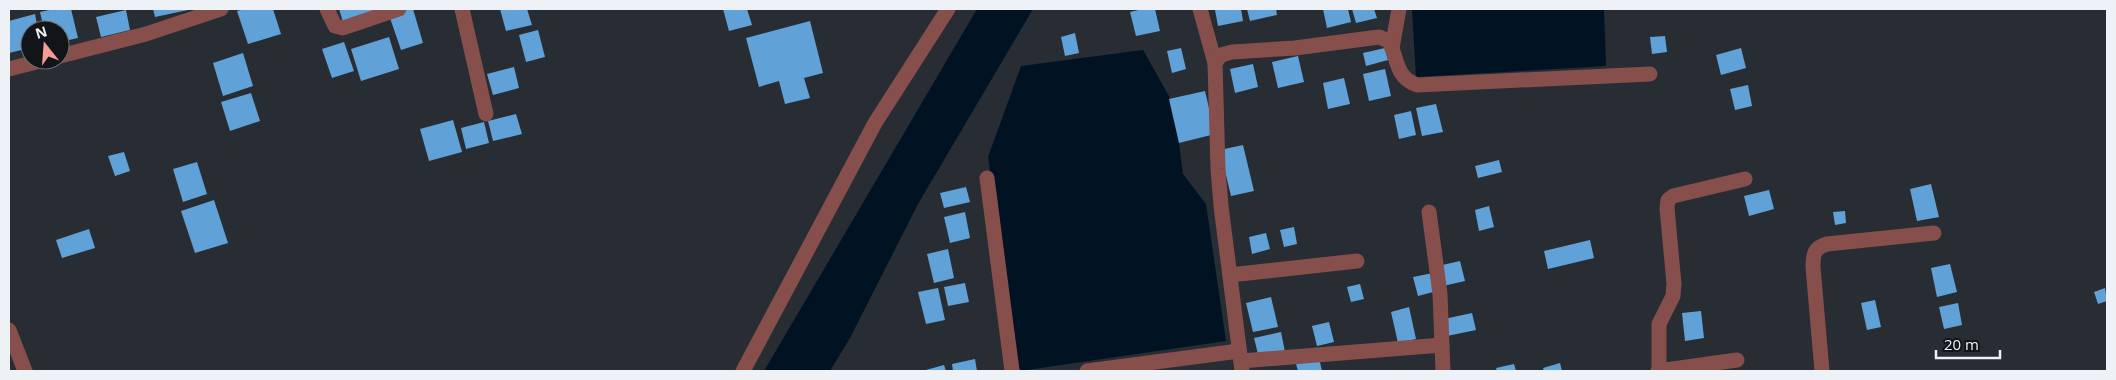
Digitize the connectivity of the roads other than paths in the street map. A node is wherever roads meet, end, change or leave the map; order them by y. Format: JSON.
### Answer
{"nodes":[{"id":1,"x":221,"y":9,"type":"edge"},
{"id":2,"x":327,"y":9,"type":"edge"},
{"id":3,"x":399,"y":9,"type":"edge"},
{"id":4,"x":462,"y":9,"type":"edge"},
{"id":5,"x":948,"y":9,"type":"edge"},
{"id":6,"x":1200,"y":9,"type":"edge"},
{"id":7,"x":1399,"y":9,"type":"edge"},
{"id":8,"x":1392,"y":48,"type":"junction"},
{"id":9,"x":70,"y":53,"type":"edge"},
{"id":10,"x":1215,"y":63,"type":"junction"},
{"id":11,"x":1650,"y":74,"type":"dead end"},
{"id":12,"x":486,"y":114,"type":"dead end"},
{"id":13,"x":987,"y":178,"type":"dead end"},
{"id":14,"x":1745,"y":179,"type":"dead end"},
{"id":15,"x":1429,"y":212,"type":"dead end"},
{"id":16,"x":1934,"y":233,"type":"dead end"},
{"id":17,"x":1357,"y":261,"type":"dead end"},
{"id":18,"x":1230,"y":275,"type":"junction"},
{"id":19,"x":9,"y":330,"type":"edge"},
{"id":20,"x":1442,"y":345,"type":"junction"},
{"id":21,"x":1736,"y":360,"type":"dead end"},
{"id":22,"x":1241,"y":361,"type":"edge"},
{"id":23,"x":25,"y":371,"type":"edge"},
{"id":24,"x":743,"y":371,"type":"edge"},
{"id":25,"x":1012,"y":371,"type":"edge"},
{"id":26,"x":1087,"y":371,"type":"edge"},
{"id":27,"x":1443,"y":371,"type":"edge"},
{"id":28,"x":1659,"y":371,"type":"edge"},
{"id":29,"x":1822,"y":371,"type":"edge"}],
"edges":[{"from":1,"to":9,"type":"street"},
{"from":2,"to":3,"type":"street"},
{"from":4,"to":12,"type":"street"},
{"from":5,"to":24,"type":"street"},
{"from":6,"to":10,"type":"street"},
{"from":7,"to":8,"type":"street"},
{"from":8,"to":10,"type":"street"},
{"from":8,"to":11,"type":"street"},
{"from":10,"to":18,"type":"street"},
{"from":13,"to":25,"type":"street"},
{"from":14,"to":28,"type":"street"},
{"from":15,"to":20,"type":"street"},
{"from":16,"to":29,"type":"street"},
{"from":17,"to":18,"type":"street"},
{"from":18,"to":22,"type":"street"},
{"from":19,"to":23,"type":"street"},
{"from":20,"to":22,"type":"street"},
{"from":20,"to":27,"type":"street"},
{"from":21,"to":28,"type":"street"},
{"from":22,"to":26,"type":"street"}]}
